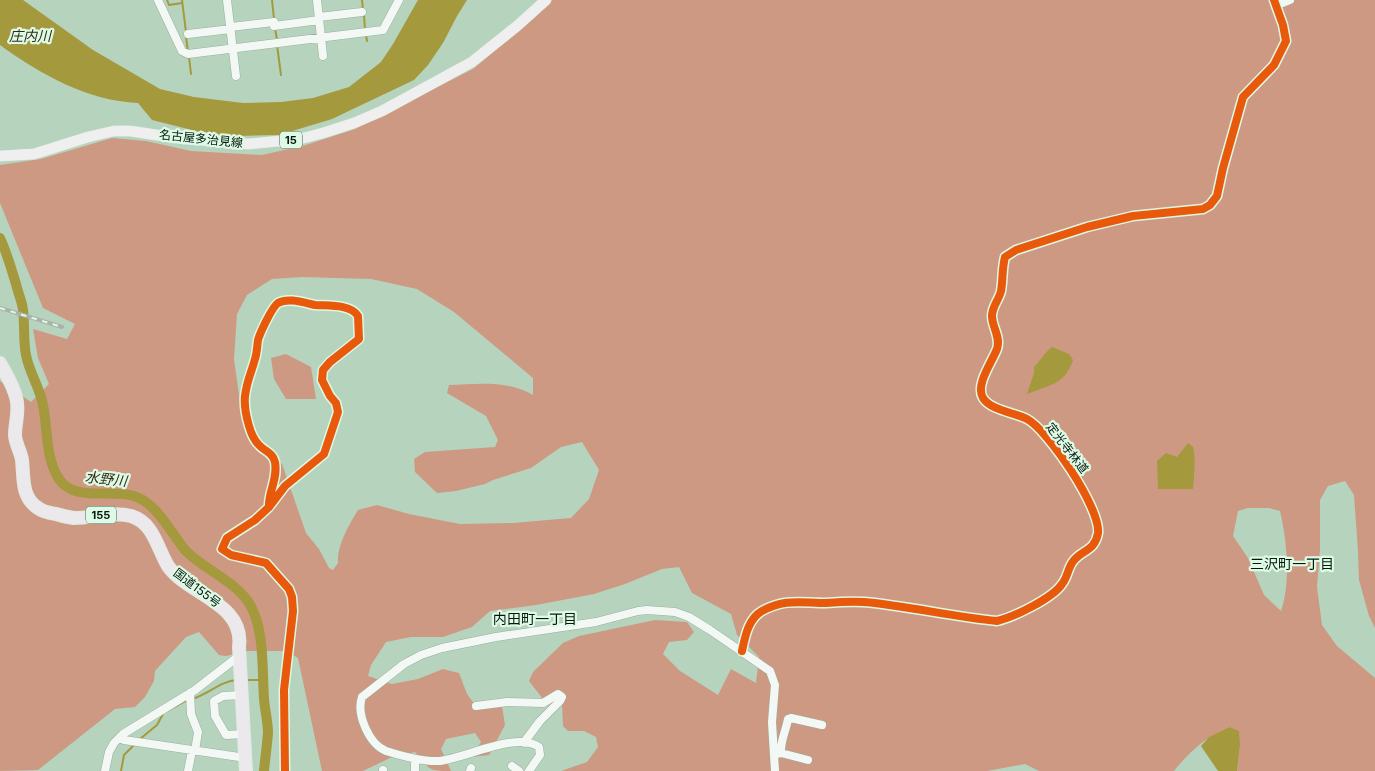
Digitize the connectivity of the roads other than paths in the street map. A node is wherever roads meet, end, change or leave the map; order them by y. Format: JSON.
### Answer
{"nodes":[{"id":1,"x":153,"y":0,"type":"edge"},
{"id":2,"x":158,"y":0,"type":"edge"},
{"id":3,"x":227,"y":0,"type":"edge"},
{"id":4,"x":317,"y":0,"type":"edge"},
{"id":5,"x":399,"y":0,"type":"edge"},
{"id":6,"x":546,"y":0,"type":"edge"},
{"id":7,"x":1290,"y":0,"type":"edge"},
{"id":8,"x":1275,"y":3,"type":"edge"},
{"id":9,"x":164,"y":12,"type":"junction"},
{"id":10,"x":362,"y":12,"type":"dead end"},
{"id":11,"x":319,"y":18,"type":"junction"},
{"id":12,"x":231,"y":28,"type":"junction"},
{"id":13,"x":188,"y":34,"type":"dead end"},
{"id":14,"x":322,"y":38,"type":"junction"},
{"id":15,"x":233,"y":48,"type":"junction"},
{"id":16,"x":324,"y":56,"type":"dead end"},
{"id":17,"x":236,"y":76,"type":"dead end"},
{"id":18,"x":0,"y":156,"type":"edge"},
{"id":19,"x":0,"y":363,"type":"edge"},
{"id":20,"x":269,"y":507,"type":"junction"},
{"id":21,"x":742,"y":651,"type":"junction"},
{"id":22,"x":240,"y":658,"type":"junction"},
{"id":23,"x":242,"y":686,"type":"junction"},
{"id":24,"x":190,"y":693,"type":"junction"},
{"id":25,"x":476,"y":706,"type":"dead end"},
{"id":26,"x":822,"y":725,"type":"dead end"},
{"id":27,"x":244,"y":734,"type":"junction"},
{"id":28,"x":119,"y":738,"type":"junction"},
{"id":29,"x":525,"y":743,"type":"junction"},
{"id":30,"x":193,"y":751,"type":"junction"},
{"id":31,"x":778,"y":754,"type":"junction"},
{"id":32,"x":808,"y":760,"type":"dead end"},
{"id":33,"x":246,"y":765,"type":"edge"},
{"id":34,"x":105,"y":771,"type":"edge"},
{"id":35,"x":188,"y":771,"type":"edge"},
{"id":36,"x":285,"y":771,"type":"edge"},
{"id":37,"x":529,"y":771,"type":"edge"},
{"id":38,"x":775,"y":771,"type":"edge"}],
"edges":[{"from":1,"to":9,"type":"street"},
{"from":2,"to":9,"type":"street"},
{"from":3,"to":12,"type":"street"},
{"from":4,"to":11,"type":"street"},
{"from":5,"to":14,"type":"street"},
{"from":6,"to":18,"type":"main road","name":"名古屋多治見線","number":"15"},
{"from":7,"to":8,"type":"street"},
{"from":8,"to":21,"type":"street","name":"定光寺林道"},
{"from":9,"to":15,"type":"street"},
{"from":10,"to":11,"type":"street"},
{"from":11,"to":12,"type":"street"},
{"from":11,"to":14,"type":"street"},
{"from":12,"to":13,"type":"street"},
{"from":12,"to":15,"type":"street"},
{"from":14,"to":15,"type":"street"},
{"from":14,"to":16,"type":"street"},
{"from":15,"to":17,"type":"street"},
{"from":19,"to":22,"type":"highway","name":"国道155号","number":"155"},
{"from":20,"to":20,"type":"street"},
{"from":20,"to":36,"type":"street"},
{"from":21,"to":29,"type":"street"},
{"from":21,"to":31,"type":"street"},
{"from":22,"to":23,"type":"highway","name":"国道155号","number":"155"},
{"from":22,"to":24,"type":"street"},
{"from":23,"to":27,"type":"highway","name":"国道155号","number":"155"},
{"from":23,"to":27,"type":"street"},
{"from":24,"to":28,"type":"street"},
{"from":24,"to":30,"type":"street"},
{"from":25,"to":29,"type":"street"},
{"from":26,"to":31,"type":"street"},
{"from":27,"to":33,"type":"highway","name":"国道155号","number":"155"},
{"from":28,"to":30,"type":"street"},
{"from":28,"to":34,"type":"street"},
{"from":29,"to":37,"type":"street"},
{"from":30,"to":33,"type":"street"},
{"from":30,"to":35,"type":"street"},
{"from":31,"to":32,"type":"street"},
{"from":31,"to":38,"type":"street"}]}
